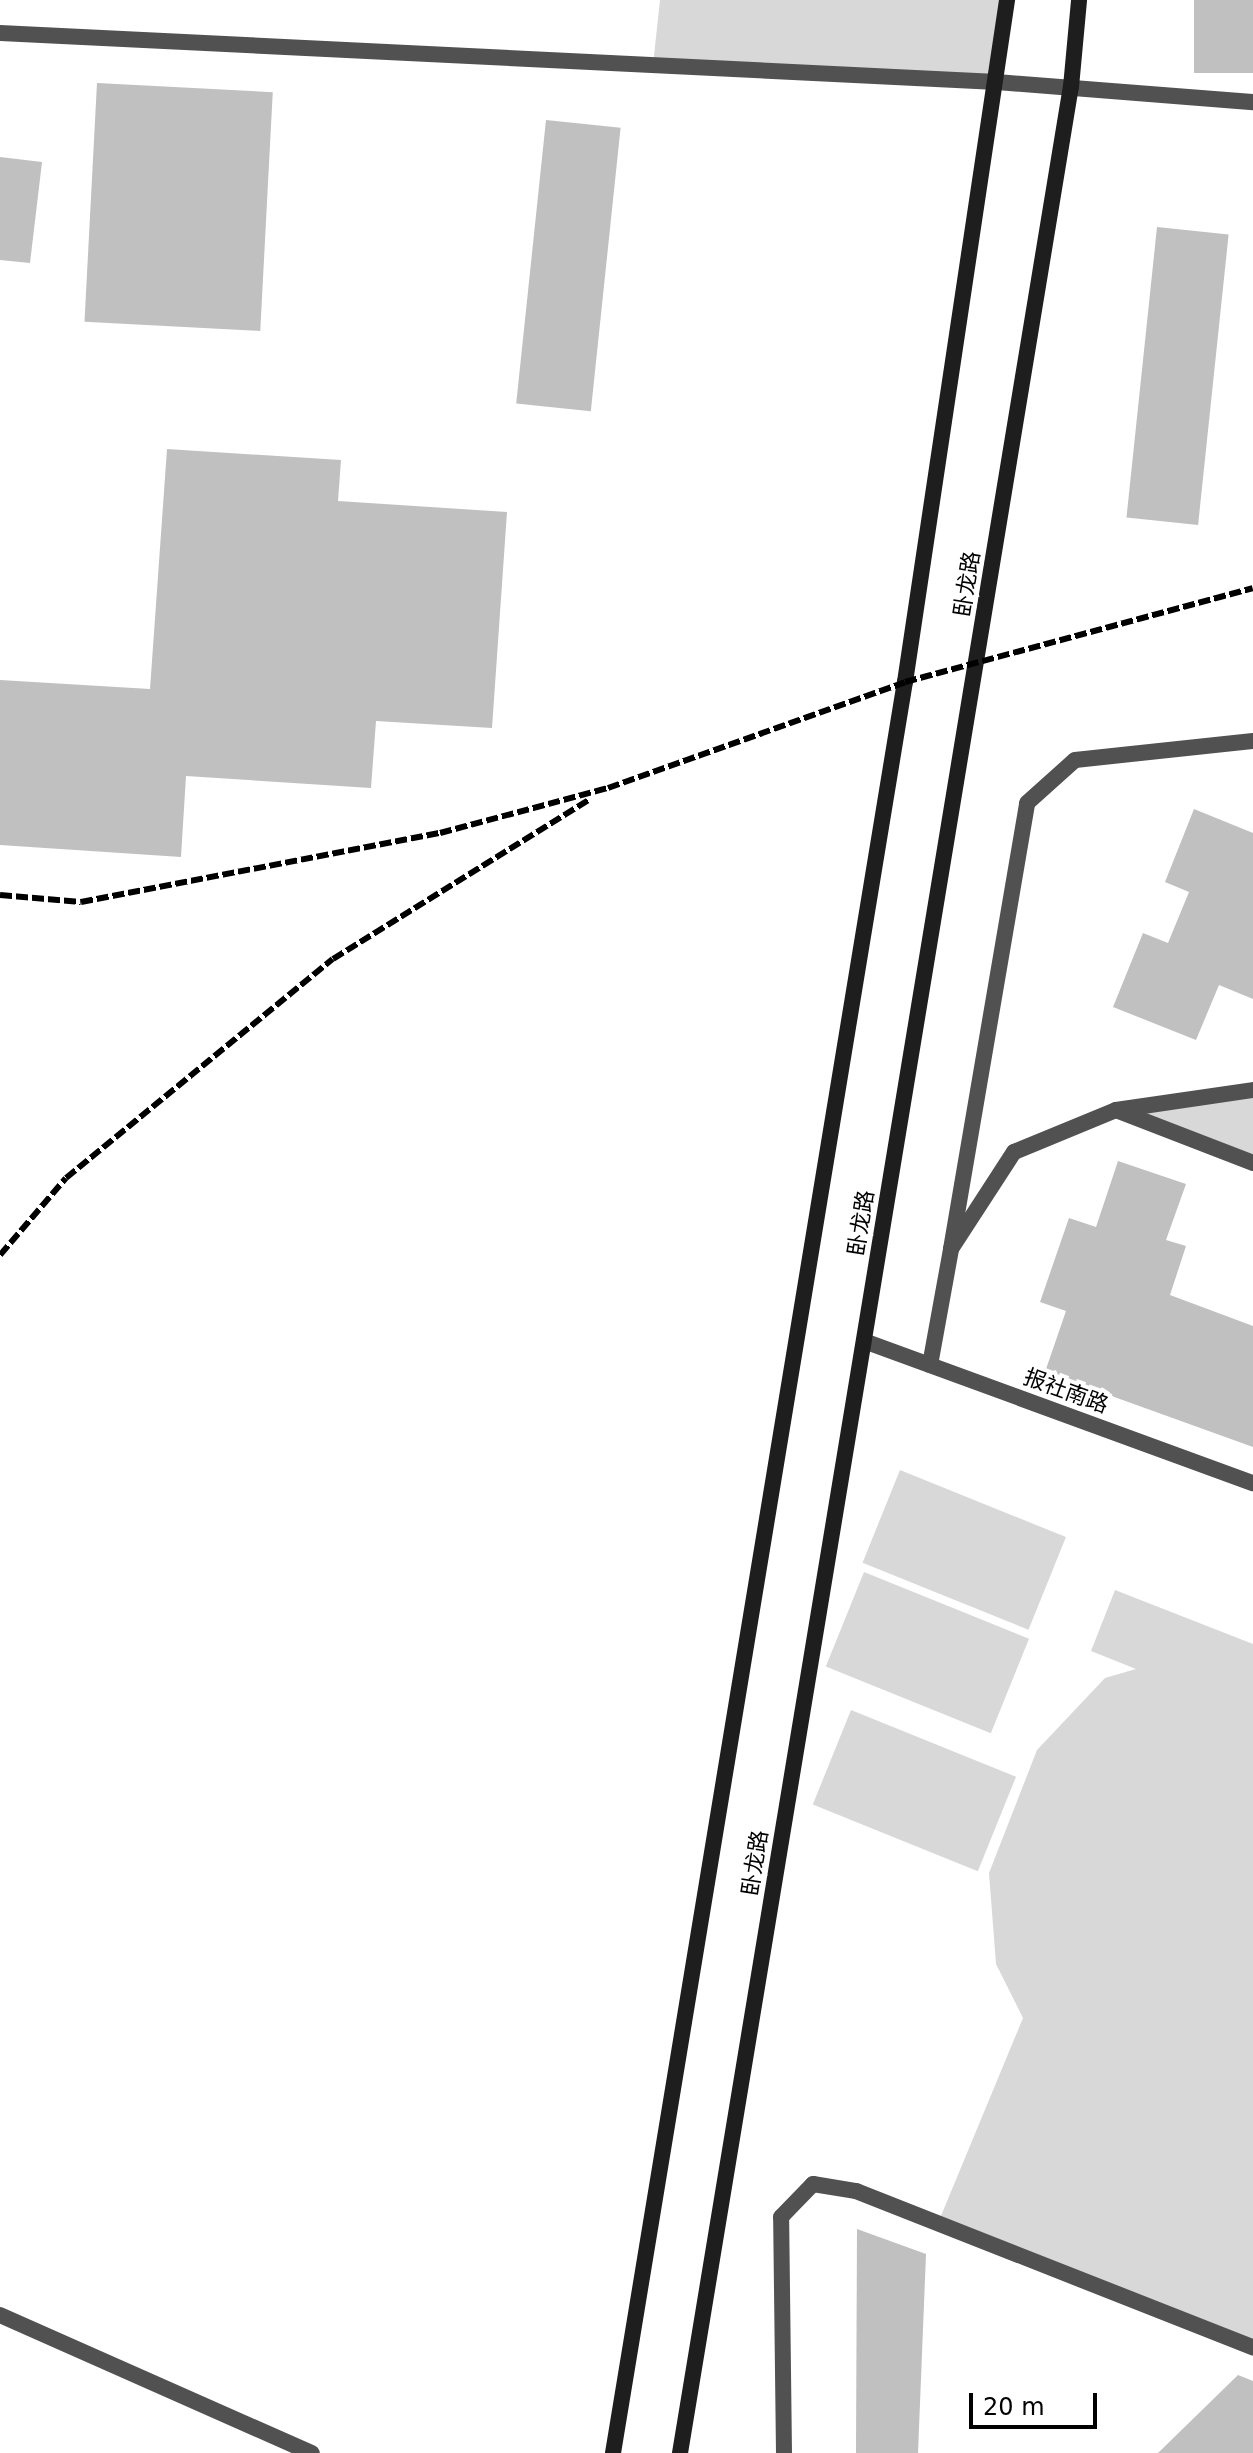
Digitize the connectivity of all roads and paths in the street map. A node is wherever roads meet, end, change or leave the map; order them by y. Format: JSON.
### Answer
{"nodes":[{"id":1,"x":1007,"y":0,"type":"edge"},
{"id":2,"x":1079,"y":0,"type":"edge"},
{"id":3,"x":0,"y":33,"type":"edge"},
{"id":4,"x":997,"y":82,"type":"junction"},
{"id":5,"x":1071,"y":87,"type":"junction"},
{"id":6,"x":1253,"y":102,"type":"edge"},
{"id":7,"x":1253,"y":741,"type":"edge"},
{"id":8,"x":1253,"y":1090,"type":"edge"},
{"id":9,"x":1116,"y":1110,"type":"junction"},
{"id":10,"x":1253,"y":1163,"type":"edge"},
{"id":11,"x":951,"y":1249,"type":"junction"},
{"id":12,"x":864,"y":1341,"type":"junction"},
{"id":13,"x":930,"y":1365,"type":"junction"},
{"id":14,"x":1253,"y":1483,"type":"edge"},
{"id":15,"x":0,"y":2315,"type":"edge"},
{"id":16,"x":1253,"y":2347,"type":"edge"},
{"id":17,"x":312,"y":2453,"type":"edge"},
{"id":18,"x":613,"y":2453,"type":"edge"},
{"id":19,"x":680,"y":2453,"type":"edge"},
{"id":20,"x":784,"y":2453,"type":"edge"}],
"edges":[{"from":1,"to":4,"type":"main road","name":"卧龙路"},
{"from":2,"to":5,"type":"main road","name":"卧龙路"},
{"from":3,"to":4,"type":"street"},
{"from":4,"to":5,"type":"street"},
{"from":4,"to":18,"type":"main road","name":"卧龙路"},
{"from":5,"to":6,"type":"street"},
{"from":5,"to":12,"type":"main road","name":"卧龙路"},
{"from":7,"to":11,"type":"street"},
{"from":8,"to":9,"type":"street"},
{"from":9,"to":10,"type":"street"},
{"from":9,"to":11,"type":"street"},
{"from":11,"to":13,"type":"street"},
{"from":12,"to":13,"type":"street","name":"报社南路"},
{"from":12,"to":19,"type":"main road","name":"卧龙路"},
{"from":13,"to":14,"type":"street","name":"报社南路"},
{"from":15,"to":17,"type":"street"},
{"from":16,"to":20,"type":"street"}]}
